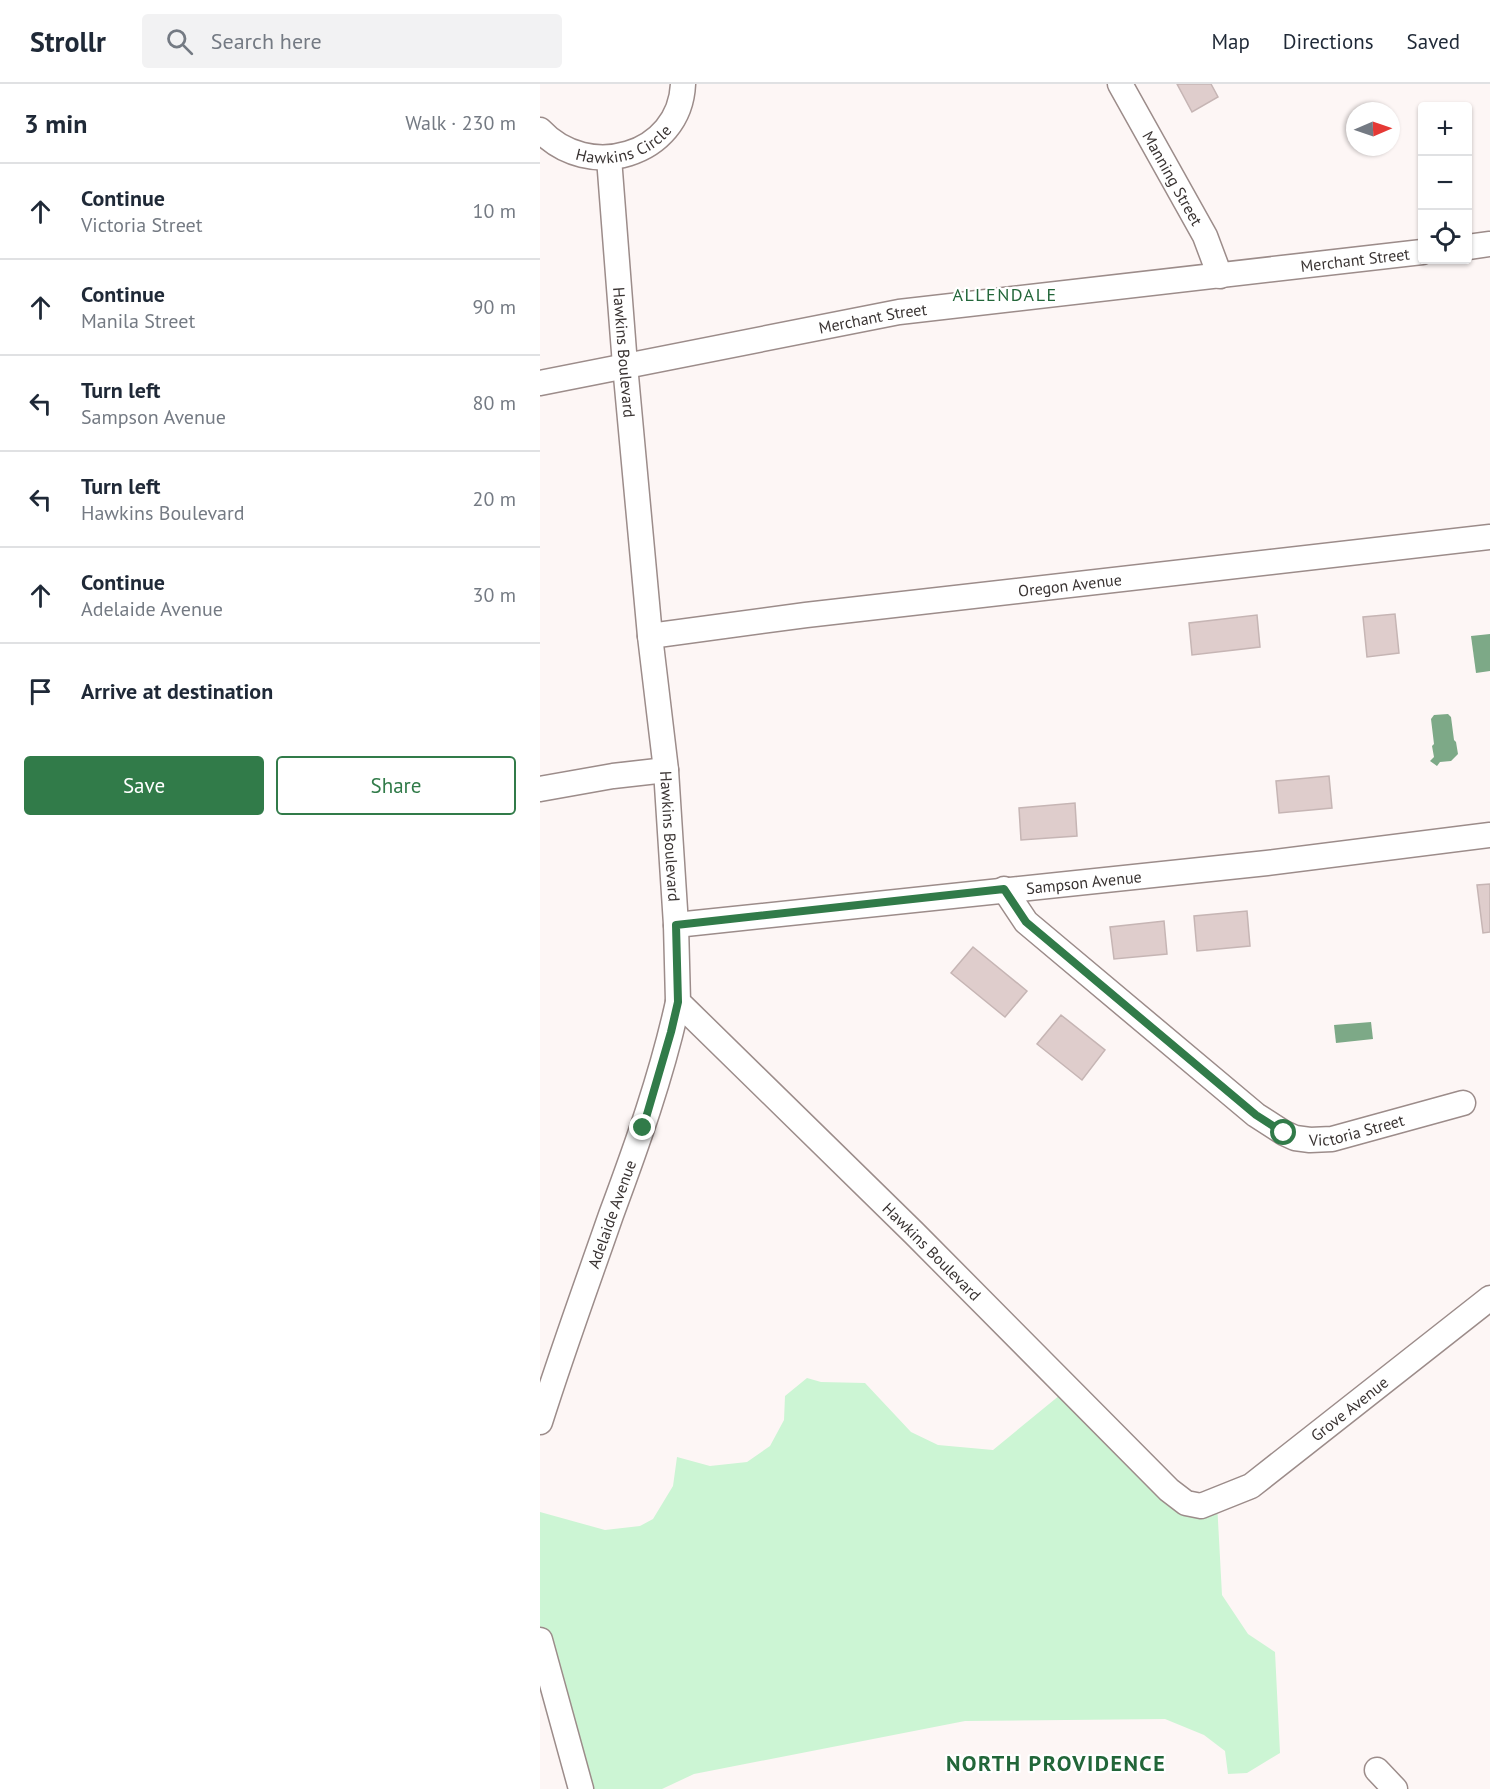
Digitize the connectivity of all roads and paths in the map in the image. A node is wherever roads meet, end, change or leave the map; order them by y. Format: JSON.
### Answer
{"nodes":[{"id":1,"x":683,"y":84,"type":"edge"},
{"id":2,"x":1120,"y":84,"type":"edge"},
{"id":3,"x":540,"y":130,"type":"edge"},
{"id":4,"x":609,"y":158,"type":"junction"},
{"id":5,"x":1490,"y":244,"type":"edge"},
{"id":6,"x":1472,"y":246,"type":"edge"},
{"id":7,"x":1418,"y":252,"type":"edge"},
{"id":8,"x":1220,"y":276,"type":"junction"},
{"id":9,"x":625,"y":365,"type":"junction"},
{"id":10,"x":540,"y":383,"type":"edge"},
{"id":11,"x":1490,"y":537,"type":"edge"},
{"id":12,"x":650,"y":636,"type":"junction"},
{"id":13,"x":666,"y":770,"type":"junction"},
{"id":14,"x":540,"y":789,"type":"edge"},
{"id":15,"x":1490,"y":835,"type":"edge"},
{"id":16,"x":1004,"y":889,"type":"junction"},
{"id":17,"x":676,"y":925,"type":"junction"},
{"id":18,"x":678,"y":1002,"type":"junction"},
{"id":19,"x":1463,"y":1103,"type":"dead end"},
{"id":20,"x":1490,"y":1298,"type":"edge"},
{"id":21,"x":540,"y":1422,"type":"edge"},
{"id":22,"x":1201,"y":1506,"type":"joint"},
{"id":23,"x":540,"y":1640,"type":"edge"},
{"id":24,"x":1377,"y":1770,"type":"dead end"},
{"id":25,"x":581,"y":1789,"type":"edge"},
{"id":26,"x":1395,"y":1789,"type":"edge"}],
"edges":[{"from":1,"to":4,"type":"street","name":"Hawkins Circle"},
{"from":2,"to":8,"type":"street","name":"Manning Street"},
{"from":3,"to":4,"type":"street","name":"Hawkins Circle"},
{"from":4,"to":9,"type":"street","name":"Hawkins Boulevard"},
{"from":5,"to":6,"type":"street"},
{"from":7,"to":8,"type":"street","name":"Merchant Street"},
{"from":8,"to":9,"type":"street","name":"Merchant Street"},
{"from":9,"to":10,"type":"street","name":"Merchant Street"},
{"from":9,"to":12,"type":"street","name":"Hawkins Boulevard"},
{"from":11,"to":12,"type":"street","name":"Oregon Avenue"},
{"from":12,"to":13,"type":"street","name":"Hawkins Boulevard"},
{"from":13,"to":14,"type":"street"},
{"from":13,"to":17,"type":"street","name":"Hawkins Boulevard"},
{"from":15,"to":16,"type":"street","name":"Sampson Avenue"},
{"from":16,"to":17,"type":"street","name":"Sampson Avenue"},
{"from":16,"to":19,"type":"street","name":"Victoria Street"},
{"from":17,"to":18,"type":"street","name":"Hawkins Boulevard"},
{"from":18,"to":21,"type":"street","name":"Adelaide Avenue"},
{"from":18,"to":22,"type":"street","name":"Hawkins Boulevard"},
{"from":20,"to":22,"type":"street","name":"Grove Avenue"},
{"from":23,"to":25,"type":"street"},
{"from":24,"to":26,"type":"street"}]}
